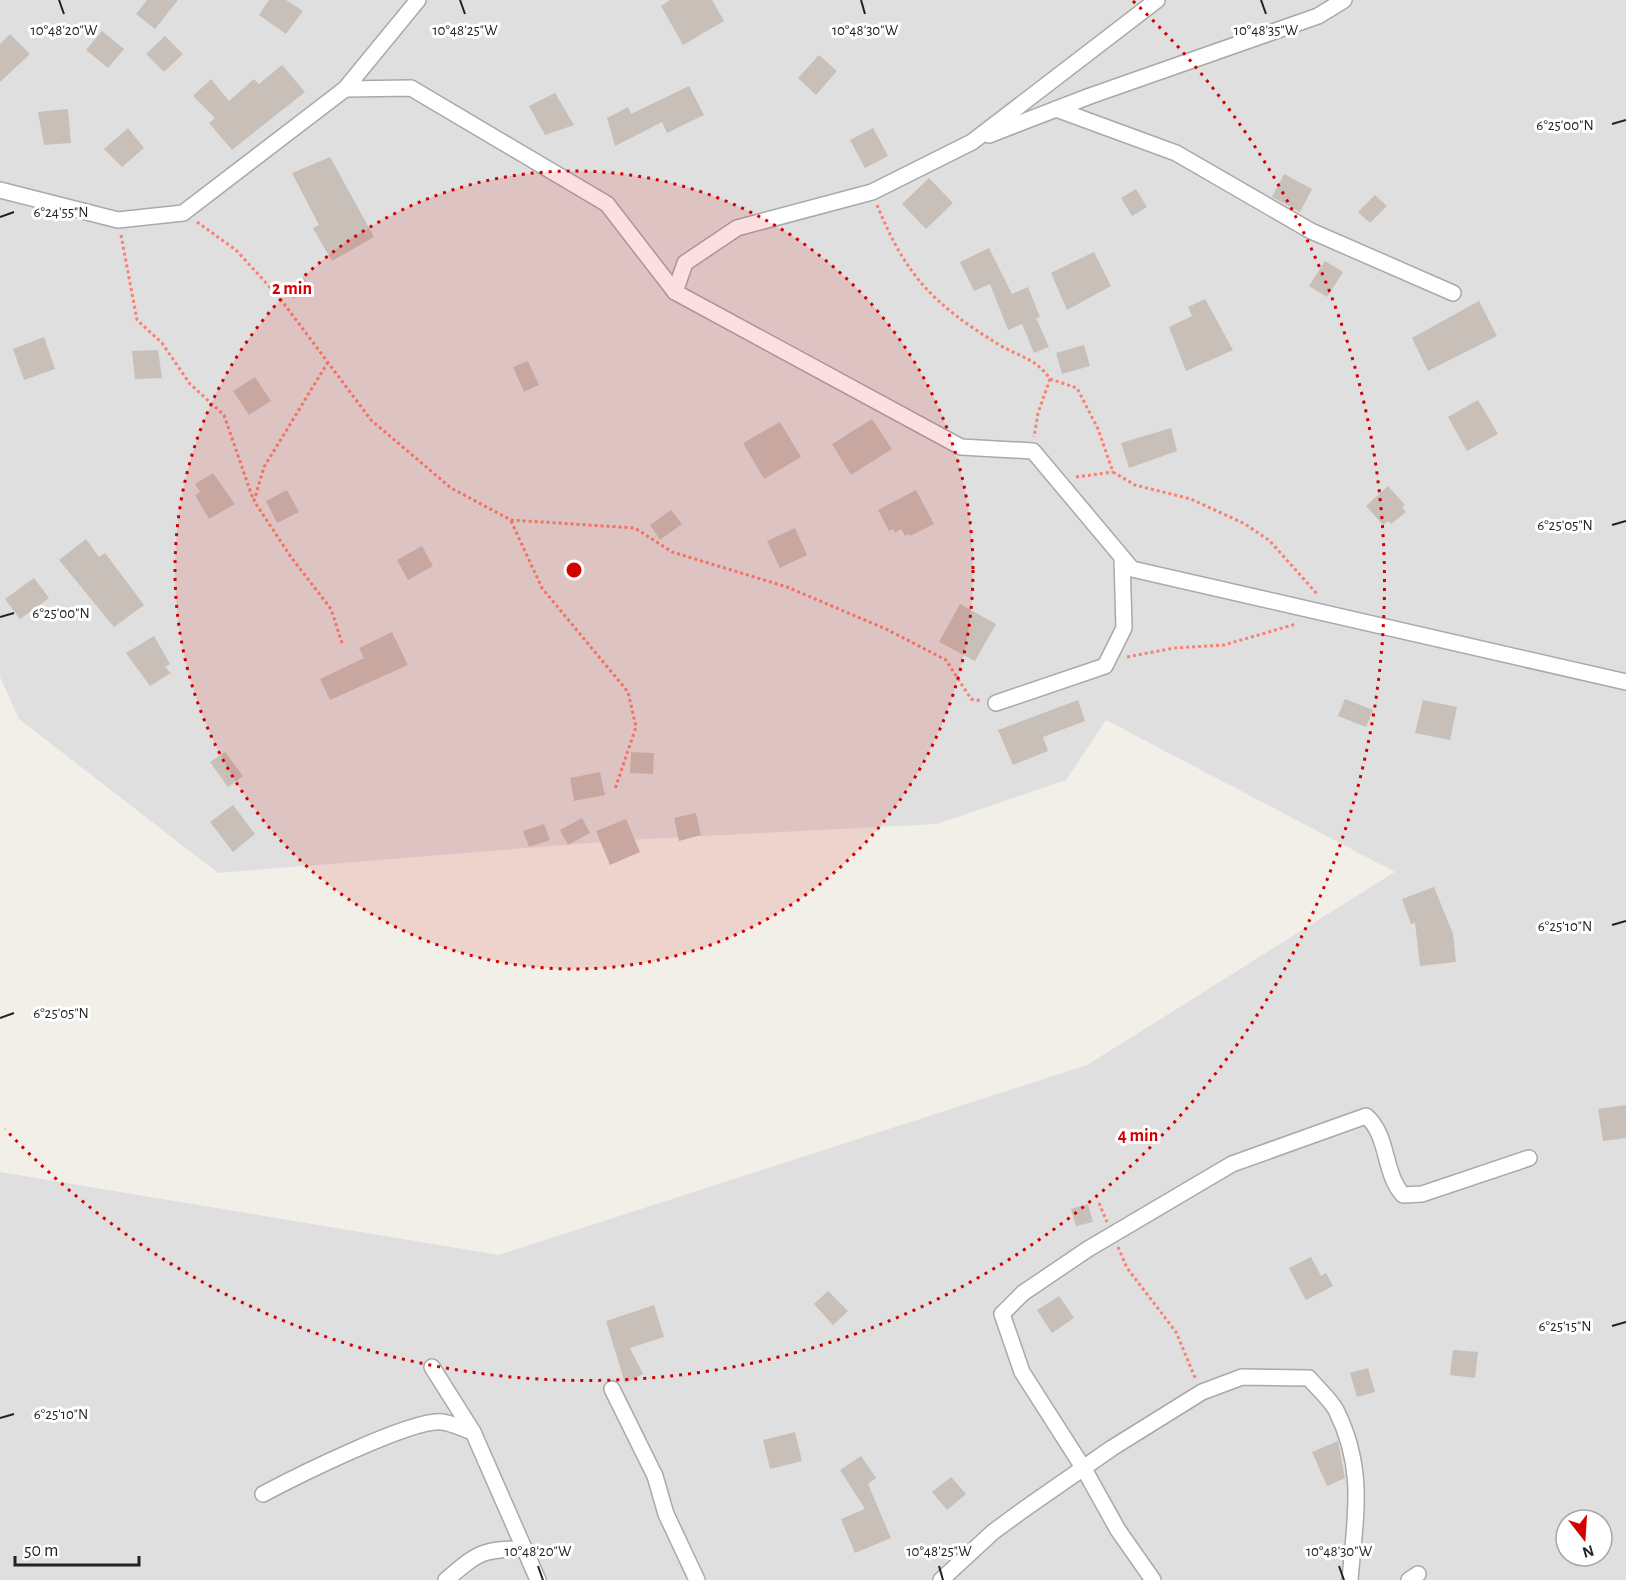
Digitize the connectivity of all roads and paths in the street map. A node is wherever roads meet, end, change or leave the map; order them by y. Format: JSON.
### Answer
{"nodes":[{"id":1,"x":418,"y":0,"type":"edge"},
{"id":2,"x":1157,"y":0,"type":"edge"},
{"id":3,"x":1344,"y":0,"type":"edge"},
{"id":4,"x":345,"y":89,"type":"junction"},
{"id":5,"x":1056,"y":109,"type":"junction"},
{"id":6,"x":972,"y":142,"type":"junction"},
{"id":7,"x":0,"y":190,"type":"edge"},
{"id":8,"x":872,"y":192,"type":"junction"},
{"id":9,"x":183,"y":213,"type":"junction"},
{"id":10,"x":118,"y":220,"type":"junction"},
{"id":11,"x":675,"y":292,"type":"junction"},
{"id":12,"x":1453,"y":293,"type":"dead end"},
{"id":13,"x":328,"y":362,"type":"junction"},
{"id":14,"x":1050,"y":380,"type":"junction"},
{"id":15,"x":1033,"y":451,"type":"junction"},
{"id":16,"x":1113,"y":472,"type":"junction"},
{"id":17,"x":1054,"y":477,"type":"junction"},
{"id":18,"x":254,"y":501,"type":"junction"},
{"id":19,"x":511,"y":520,"type":"junction"},
{"id":20,"x":1122,"y":558,"type":"junction"},
{"id":21,"x":1318,"y":595,"type":"dead end"},
{"id":22,"x":1298,"y":623,"type":"dead end"},
{"id":23,"x":343,"y":646,"type":"dead end"},
{"id":24,"x":1106,"y":666,"type":"junction"},
{"id":25,"x":1626,"y":682,"type":"edge"},
{"id":26,"x":996,"y":703,"type":"joint"},
{"id":27,"x":615,"y":789,"type":"dead end"},
{"id":28,"x":1530,"y":1158,"type":"dead end"},
{"id":29,"x":1099,"y":1203,"type":"dead end"},
{"id":30,"x":1113,"y":1235,"type":"junction"},
{"id":31,"x":432,"y":1367,"type":"dead end"},
{"id":32,"x":612,"y":1389,"type":"dead end"},
{"id":33,"x":1202,"y":1392,"type":"junction"},
{"id":34,"x":473,"y":1432,"type":"junction"},
{"id":35,"x":1084,"y":1469,"type":"junction"},
{"id":36,"x":263,"y":1494,"type":"dead end"},
{"id":37,"x":524,"y":1549,"type":"junction"},
{"id":38,"x":446,"y":1580,"type":"edge"},
{"id":39,"x":538,"y":1580,"type":"edge"},
{"id":40,"x":697,"y":1580,"type":"edge"},
{"id":41,"x":941,"y":1580,"type":"edge"},
{"id":42,"x":1153,"y":1580,"type":"edge"},
{"id":43,"x":1350,"y":1580,"type":"edge"}],
"edges":[{"from":1,"to":4,"type":"street"},
{"from":2,"to":6,"type":"street"},
{"from":3,"to":5,"type":"street"},
{"from":4,"to":9,"type":"street"},
{"from":4,"to":11,"type":"street"},
{"from":5,"to":6,"type":"street"},
{"from":5,"to":12,"type":"street"},
{"from":6,"to":8,"type":"street"},
{"from":7,"to":10,"type":"street"},
{"from":8,"to":11,"type":"street"},
{"from":8,"to":14,"type":"path"},
{"from":9,"to":10,"type":"street"},
{"from":9,"to":13,"type":"path"},
{"from":10,"to":18,"type":"path"},
{"from":11,"to":15,"type":"street"},
{"from":13,"to":18,"type":"path"},
{"from":13,"to":19,"type":"path"},
{"from":14,"to":15,"type":"path"},
{"from":14,"to":16,"type":"path"},
{"from":15,"to":17,"type":"street"},
{"from":16,"to":17,"type":"path"},
{"from":16,"to":21,"type":"path"},
{"from":17,"to":20,"type":"street"},
{"from":18,"to":23,"type":"path"},
{"from":19,"to":26,"type":"path"},
{"from":19,"to":27,"type":"path"},
{"from":20,"to":24,"type":"street"},
{"from":20,"to":25,"type":"street"},
{"from":22,"to":24,"type":"path"},
{"from":24,"to":26,"type":"street"},
{"from":28,"to":30,"type":"street"},
{"from":29,"to":30,"type":"path"},
{"from":30,"to":33,"type":"path"},
{"from":30,"to":35,"type":"street"},
{"from":31,"to":34,"type":"street"},
{"from":32,"to":40,"type":"street"},
{"from":33,"to":35,"type":"street"},
{"from":33,"to":43,"type":"street"},
{"from":34,"to":36,"type":"street"},
{"from":34,"to":37,"type":"street"},
{"from":35,"to":41,"type":"street"},
{"from":35,"to":42,"type":"street"},
{"from":37,"to":38,"type":"street"},
{"from":37,"to":39,"type":"street"}]}
